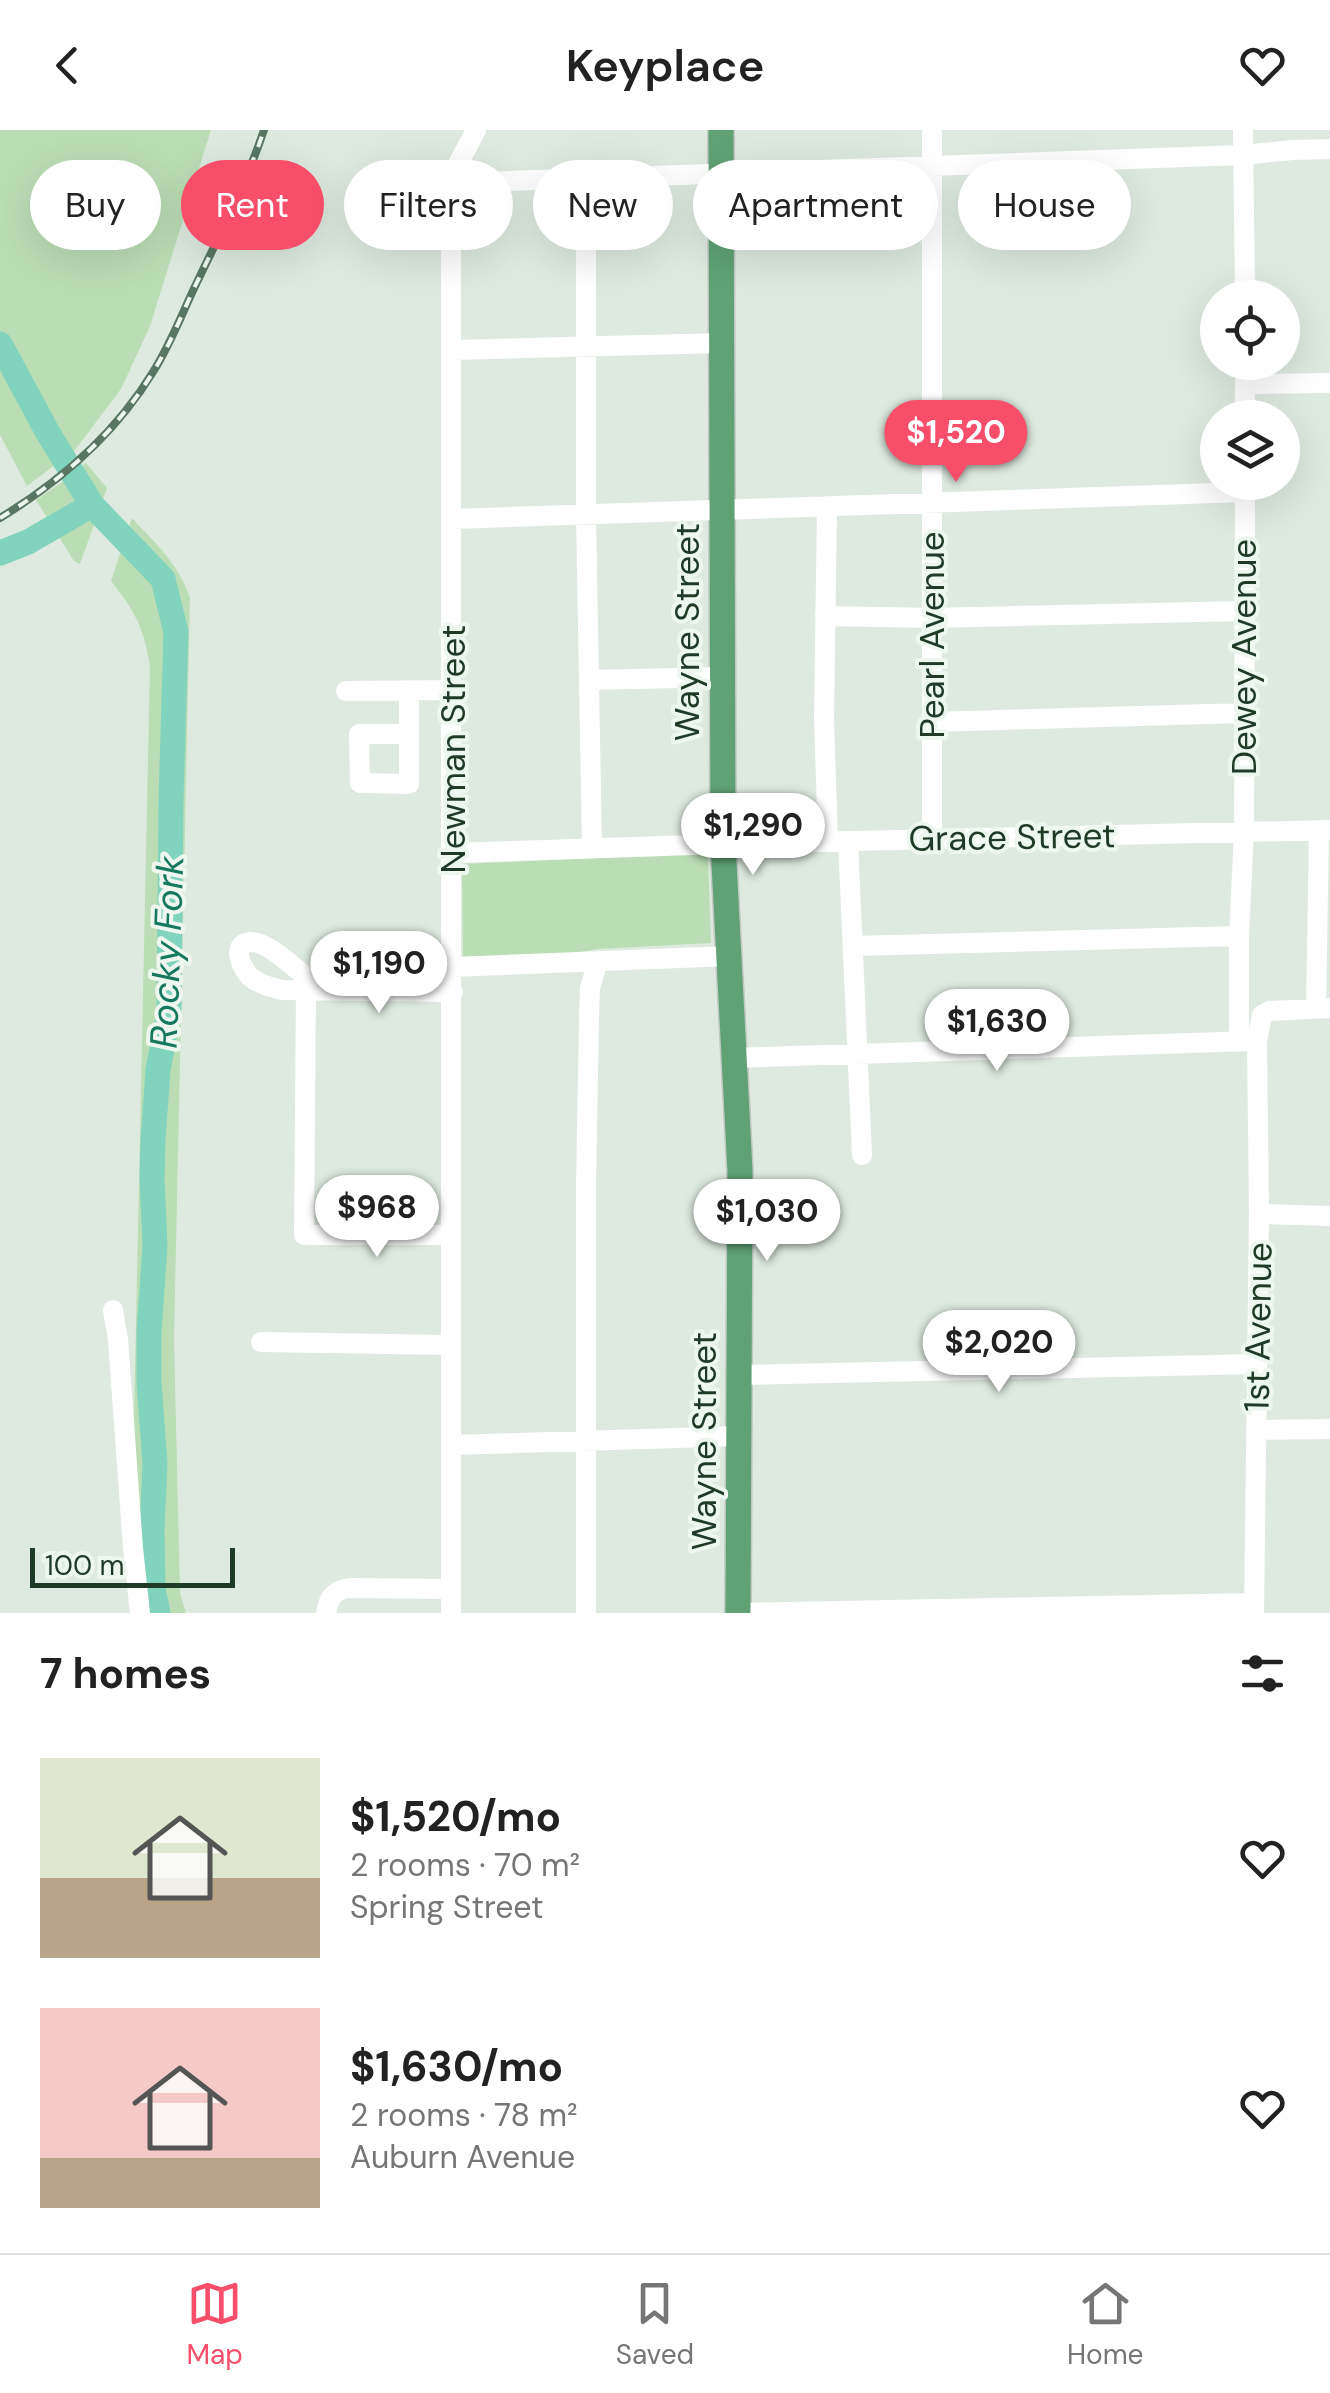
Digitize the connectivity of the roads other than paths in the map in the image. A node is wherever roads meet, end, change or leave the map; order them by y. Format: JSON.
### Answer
{"nodes":[{"id":1,"x":476,"y":130,"type":"edge"},
{"id":2,"x":721,"y":130,"type":"edge"},
{"id":3,"x":932,"y":130,"type":"edge"},
{"id":4,"x":1243,"y":130,"type":"edge"},
{"id":5,"x":1330,"y":149,"type":"edge"},
{"id":6,"x":1243,"y":155,"type":"junction"},
{"id":7,"x":460,"y":160,"type":"edge"},
{"id":8,"x":722,"y":160,"type":"edge"},
{"id":9,"x":932,"y":160,"type":"edge"},
{"id":10,"x":938,"y":164,"type":"edge"},
{"id":11,"x":452,"y":250,"type":"edge"},
{"id":12,"x":586,"y":250,"type":"edge"},
{"id":13,"x":722,"y":250,"type":"edge"},
{"id":14,"x":932,"y":250,"type":"edge"},
{"id":15,"x":1244,"y":280,"type":"edge"},
{"id":16,"x":722,"y":343,"type":"junction"},
{"id":17,"x":587,"y":347,"type":"junction"},
{"id":18,"x":452,"y":350,"type":"junction"},
{"id":19,"x":1246,"y":380,"type":"edge"},
{"id":20,"x":1330,"y":383,"type":"edge"},
{"id":21,"x":1246,"y":384,"type":"junction"},
{"id":22,"x":1246,"y":400,"type":"edge"},
{"id":23,"x":1200,"y":489,"type":"edge"},
{"id":24,"x":1245,"y":500,"type":"edge"},
{"id":25,"x":931,"y":503,"type":"junction"},
{"id":26,"x":826,"y":506,"type":"junction"},
{"id":27,"x":722,"y":510,"type":"junction"},
{"id":28,"x":586,"y":515,"type":"junction"},
{"id":29,"x":452,"y":520,"type":"junction"},
{"id":30,"x":1244,"y":610,"type":"junction"},
{"id":31,"x":825,"y":616,"type":"junction"},
{"id":32,"x":932,"y":618,"type":"junction"},
{"id":33,"x":722,"y":677,"type":"junction"},
{"id":34,"x":590,"y":680,"type":"junction"},
{"id":35,"x":453,"y":690,"type":"junction"},
{"id":36,"x":346,"y":691,"type":"dead end"},
{"id":37,"x":408,"y":691,"type":"junction"},
{"id":38,"x":1244,"y":714,"type":"junction"},
{"id":39,"x":932,"y":722,"type":"junction"},
{"id":40,"x":409,"y":734,"type":"dead end"},
{"id":41,"x":1324,"y":830,"type":"edge"},
{"id":42,"x":1244,"y":832,"type":"junction"},
{"id":43,"x":932,"y":839,"type":"junction"},
{"id":44,"x":838,"y":841,"type":"junction"},
{"id":45,"x":723,"y":844,"type":"junction"},
{"id":46,"x":592,"y":848,"type":"junction"},
{"id":47,"x":454,"y":853,"type":"junction"},
{"id":48,"x":1239,"y":936,"type":"junction"},
{"id":49,"x":853,"y":946,"type":"junction"},
{"id":50,"x":730,"y":956,"type":"junction"},
{"id":51,"x":598,"y":961,"type":"junction"},
{"id":52,"x":453,"y":968,"type":"junction"},
{"id":53,"x":306,"y":990,"type":"junction"},
{"id":54,"x":334,"y":990,"type":"junction"},
{"id":55,"x":453,"y":992,"type":"junction"},
{"id":56,"x":1323,"y":1009,"type":"edge"},
{"id":57,"x":1248,"y":1041,"type":"junction"},
{"id":58,"x":856,"y":1054,"type":"junction"},
{"id":59,"x":734,"y":1058,"type":"junction"},
{"id":60,"x":862,"y":1155,"type":"dead end"},
{"id":61,"x":1259,"y":1214,"type":"junction"},
{"id":62,"x":1330,"y":1216,"type":"edge"},
{"id":63,"x":451,"y":1235,"type":"junction"},
{"id":64,"x":112,"y":1310,"type":"dead end"},
{"id":65,"x":261,"y":1342,"type":"dead end"},
{"id":66,"x":451,"y":1344,"type":"junction"},
{"id":67,"x":1257,"y":1364,"type":"junction"},
{"id":68,"x":740,"y":1375,"type":"junction"},
{"id":69,"x":1330,"y":1429,"type":"edge"},
{"id":70,"x":1256,"y":1430,"type":"junction"},
{"id":71,"x":740,"y":1436,"type":"junction"},
{"id":72,"x":588,"y":1441,"type":"junction"},
{"id":73,"x":451,"y":1445,"type":"junction"},
{"id":74,"x":452,"y":1589,"type":"junction"},
{"id":75,"x":1254,"y":1608,"type":"edge"},
{"id":76,"x":140,"y":1613,"type":"edge"},
{"id":77,"x":326,"y":1613,"type":"edge"},
{"id":78,"x":452,"y":1613,"type":"edge"},
{"id":79,"x":586,"y":1613,"type":"edge"},
{"id":80,"x":738,"y":1613,"type":"edge"}],
"edges":[{"from":1,"to":7,"type":"street","name":"Newman Street"},
{"from":2,"to":8,"type":"main road","name":"Wayne Street"},
{"from":3,"to":9,"type":"street","name":"Pearl Avenue"},
{"from":4,"to":6,"type":"street"},
{"from":5,"to":6,"type":"street"},
{"from":6,"to":10,"type":"street"},
{"from":6,"to":15,"type":"street"},
{"from":11,"to":18,"type":"street","name":"Newman Street"},
{"from":12,"to":17,"type":"street"},
{"from":13,"to":16,"type":"main road","name":"Wayne Street"},
{"from":14,"to":25,"type":"street","name":"Pearl Avenue"},
{"from":16,"to":17,"type":"street"},
{"from":16,"to":27,"type":"main road","name":"Wayne Street"},
{"from":17,"to":18,"type":"street"},
{"from":17,"to":28,"type":"street"},
{"from":18,"to":29,"type":"street","name":"Newman Street"},
{"from":19,"to":21,"type":"street"},
{"from":20,"to":21,"type":"street"},
{"from":21,"to":22,"type":"street"},
{"from":23,"to":25,"type":"street"},
{"from":24,"to":30,"type":"street","name":"Dewey Avenue"},
{"from":25,"to":26,"type":"street"},
{"from":25,"to":32,"type":"street","name":"Pearl Avenue"},
{"from":26,"to":27,"type":"street"},
{"from":26,"to":31,"type":"street"},
{"from":27,"to":28,"type":"street"},
{"from":27,"to":33,"type":"main road","name":"Wayne Street"},
{"from":28,"to":29,"type":"street"},
{"from":28,"to":34,"type":"street"},
{"from":29,"to":35,"type":"street","name":"Newman Street"},
{"from":30,"to":32,"type":"street"},
{"from":30,"to":38,"type":"street","name":"Dewey Avenue"},
{"from":31,"to":32,"type":"street"},
{"from":31,"to":44,"type":"street"},
{"from":32,"to":39,"type":"street","name":"Pearl Avenue"},
{"from":33,"to":34,"type":"street"},
{"from":33,"to":45,"type":"main road","name":"Wayne Street"},
{"from":34,"to":46,"type":"street"},
{"from":35,"to":37,"type":"street"},
{"from":35,"to":47,"type":"street","name":"Newman Street"},
{"from":36,"to":37,"type":"street"},
{"from":37,"to":40,"type":"street"},
{"from":38,"to":39,"type":"street"},
{"from":38,"to":42,"type":"street","name":"Dewey Avenue"},
{"from":39,"to":43,"type":"street","name":"Pearl Avenue"},
{"from":41,"to":42,"type":"street","name":"Grace Street"},
{"from":41,"to":56,"type":"street"},
{"from":42,"to":43,"type":"street","name":"Grace Street"},
{"from":42,"to":48,"type":"street","name":"Dewey Avenue"},
{"from":43,"to":44,"type":"street","name":"Grace Street"},
{"from":44,"to":45,"type":"street","name":"Grace Street"},
{"from":44,"to":49,"type":"street"},
{"from":45,"to":46,"type":"street","name":"Grace Street"},
{"from":45,"to":50,"type":"main road","name":"Wayne Street"},
{"from":46,"to":47,"type":"street","name":"Grace Street"},
{"from":47,"to":52,"type":"street","name":"Newman Street"},
{"from":48,"to":49,"type":"street"},
{"from":48,"to":57,"type":"street","name":"1st Avenue"},
{"from":49,"to":58,"type":"street"},
{"from":50,"to":51,"type":"street"},
{"from":50,"to":59,"type":"main road","name":"Wayne Street"},
{"from":51,"to":52,"type":"street"},
{"from":51,"to":72,"type":"street"},
{"from":52,"to":55,"type":"street","name":"Newman Street"},
{"from":53,"to":54,"type":"street"},
{"from":53,"to":54,"type":"street"},
{"from":53,"to":63,"type":"street"},
{"from":54,"to":55,"type":"street"},
{"from":55,"to":63,"type":"street","name":"Newman Street"},
{"from":56,"to":57,"type":"street"},
{"from":57,"to":58,"type":"street"},
{"from":57,"to":61,"type":"street","name":"1st Avenue"},
{"from":58,"to":59,"type":"street"},
{"from":58,"to":60,"type":"street"},
{"from":59,"to":68,"type":"main road","name":"Wayne Street"},
{"from":61,"to":62,"type":"street"},
{"from":61,"to":67,"type":"street","name":"1st Avenue"},
{"from":63,"to":66,"type":"street","name":"Newman Street"},
{"from":64,"to":76,"type":"street"},
{"from":65,"to":66,"type":"street"},
{"from":66,"to":73,"type":"street","name":"Newman Street"},
{"from":67,"to":68,"type":"street"},
{"from":67,"to":70,"type":"street","name":"1st Avenue"},
{"from":68,"to":71,"type":"main road","name":"Wayne Street"},
{"from":69,"to":70,"type":"street"},
{"from":70,"to":75,"type":"street","name":"1st Avenue"},
{"from":71,"to":72,"type":"street"},
{"from":71,"to":80,"type":"main road","name":"Wayne Street"},
{"from":72,"to":73,"type":"street"},
{"from":72,"to":79,"type":"street"},
{"from":73,"to":74,"type":"street","name":"Newman Street"},
{"from":74,"to":77,"type":"street"},
{"from":74,"to":78,"type":"street","name":"Newman Street"},
{"from":75,"to":80,"type":"street"}]}
